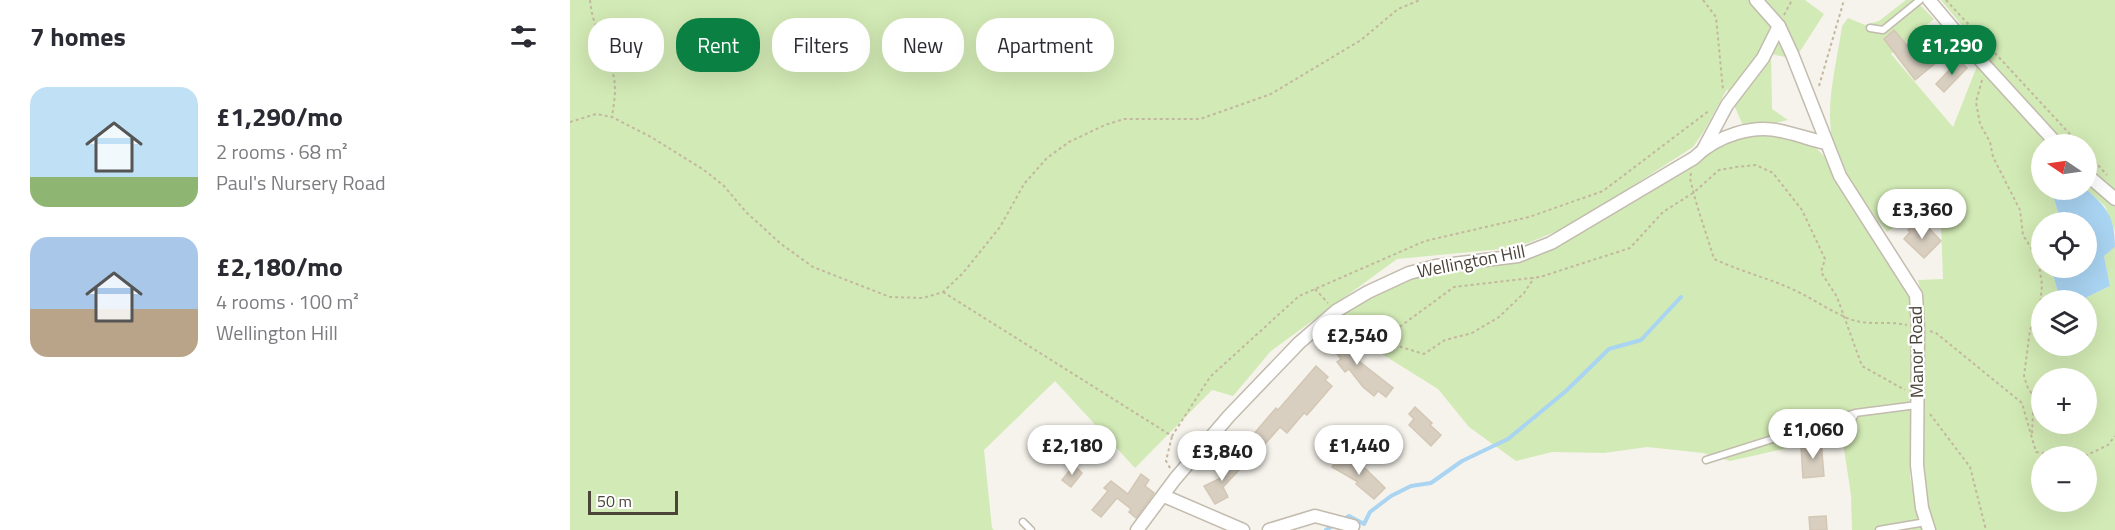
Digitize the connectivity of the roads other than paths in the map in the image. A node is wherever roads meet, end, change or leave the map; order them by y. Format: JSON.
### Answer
{"nodes":[{"id":1,"x":1756,"y":0,"type":"edge"},
{"id":2,"x":1920,"y":0,"type":"edge"},
{"id":3,"x":1929,"y":0,"type":"edge"},
{"id":4,"x":1779,"y":26,"type":"junction"},
{"id":5,"x":1870,"y":28,"type":"dead end"},
{"id":6,"x":2048,"y":134,"type":"edge"},
{"id":7,"x":1826,"y":143,"type":"junction"},
{"id":8,"x":1704,"y":148,"type":"junction"},
{"id":9,"x":2097,"y":183,"type":"edge"},
{"id":10,"x":2115,"y":199,"type":"edge"},
{"id":11,"x":1917,"y":401,"type":"junction"},
{"id":12,"x":1855,"y":413,"type":"junction"},
{"id":13,"x":1841,"y":441,"type":"dead end"},
{"id":14,"x":1706,"y":460,"type":"dead end"},
{"id":15,"x":1164,"y":496,"type":"junction"},
{"id":16,"x":1023,"y":522,"type":"dead end"},
{"id":17,"x":1353,"y":526,"type":"dead end"},
{"id":18,"x":1928,"y":526,"type":"edge"},
{"id":19,"x":1031,"y":530,"type":"edge"},
{"id":20,"x":1137,"y":530,"type":"edge"},
{"id":21,"x":1243,"y":530,"type":"edge"},
{"id":22,"x":1269,"y":530,"type":"edge"},
{"id":23,"x":1879,"y":530,"type":"edge"}],
"edges":[{"from":1,"to":4,"type":"street","name":"Manor Road"},
{"from":2,"to":5,"type":"lane"},
{"from":3,"to":6,"type":"street"},
{"from":4,"to":7,"type":"street","name":"Manor Road"},
{"from":4,"to":8,"type":"street","name":"Wellington Hill"},
{"from":7,"to":8,"type":"street","name":"Wellington Hill"},
{"from":7,"to":11,"type":"street","name":"Manor Road"},
{"from":8,"to":15,"type":"street","name":"Wellington Hill"},
{"from":9,"to":10,"type":"street"},
{"from":11,"to":12,"type":"lane"},
{"from":11,"to":18,"type":"street","name":"Manor Road"},
{"from":12,"to":13,"type":"lane"},
{"from":12,"to":14,"type":"lane"},
{"from":15,"to":20,"type":"street","name":"Wellington Hill"},
{"from":15,"to":21,"type":"street"},
{"from":16,"to":19,"type":"lane"},
{"from":17,"to":22,"type":"street"},
{"from":18,"to":23,"type":"lane"}]}
